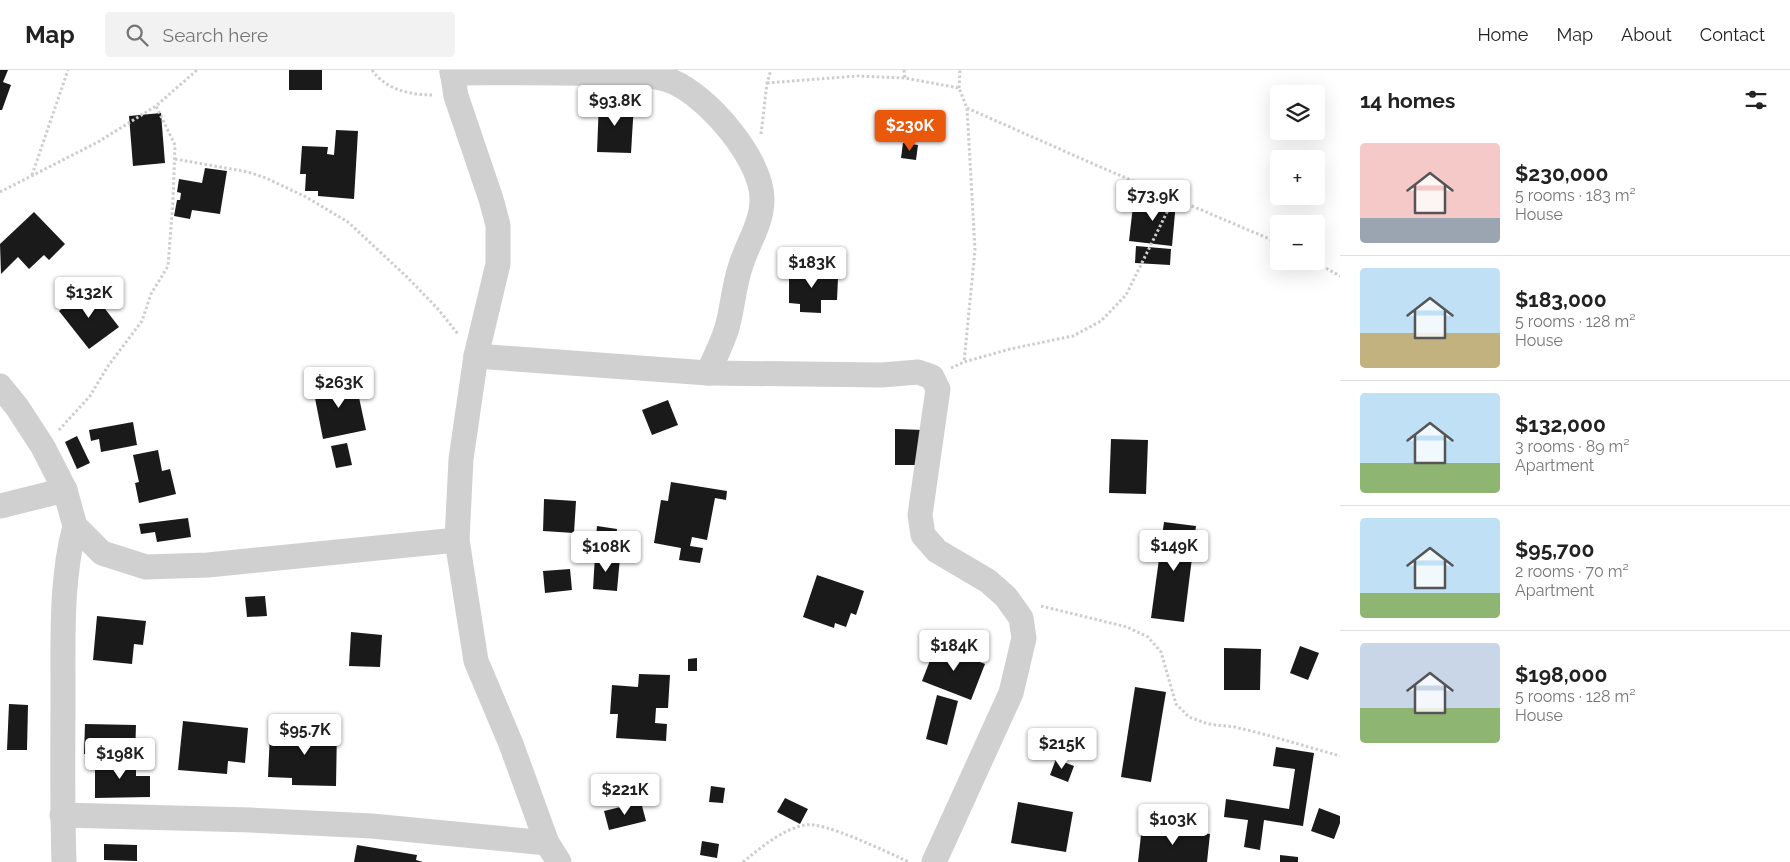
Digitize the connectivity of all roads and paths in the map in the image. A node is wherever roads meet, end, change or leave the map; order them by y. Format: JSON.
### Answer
{"nodes":[{"id":1,"x":68,"y":70,"type":"edge"},
{"id":2,"x":197,"y":70,"type":"edge"},
{"id":3,"x":372,"y":70,"type":"edge"},
{"id":4,"x":771,"y":70,"type":"edge"},
{"id":5,"x":904,"y":70,"type":"edge"},
{"id":6,"x":960,"y":70,"type":"edge"},
{"id":7,"x":905,"y":78,"type":"junction"},
{"id":8,"x":453,"y":80,"type":"edge"},
{"id":9,"x":767,"y":83,"type":"junction"},
{"id":10,"x":959,"y":88,"type":"junction"},
{"id":11,"x":156,"y":106,"type":"junction"},
{"id":12,"x":967,"y":108,"type":"junction"},
{"id":13,"x":760,"y":137,"type":"dead end"},
{"id":14,"x":175,"y":159,"type":"junction"},
{"id":15,"x":32,"y":176,"type":"junction"},
{"id":16,"x":0,"y":192,"type":"edge"},
{"id":17,"x":1174,"y":198,"type":"junction"},
{"id":18,"x":1270,"y":239,"type":"edge"},
{"id":19,"x":1325,"y":268,"type":"edge"},
{"id":20,"x":1340,"y":276,"type":"edge"},
{"id":21,"x":476,"y":356,"type":"junction"},
{"id":22,"x":964,"y":362,"type":"junction"},
{"id":23,"x":708,"y":373,"type":"junction"},
{"id":24,"x":932,"y":377,"type":"junction"},
{"id":25,"x":0,"y":386,"type":"edge"},
{"id":26,"x":43,"y":447,"type":"junction"},
{"id":27,"x":65,"y":490,"type":"junction"},
{"id":28,"x":0,"y":506,"type":"edge"},
{"id":29,"x":76,"y":526,"type":"junction"},
{"id":30,"x":457,"y":540,"type":"junction"},
{"id":31,"x":1006,"y":597,"type":"junction"},
{"id":32,"x":1340,"y":756,"type":"edge"},
{"id":33,"x":62,"y":815,"type":"junction"},
{"id":34,"x":553,"y":852,"type":"edge"},
{"id":35,"x":64,"y":862,"type":"edge"},
{"id":36,"x":743,"y":862,"type":"edge"},
{"id":37,"x":909,"y":862,"type":"edge"},
{"id":38,"x":934,"y":862,"type":"edge"}],
"edges":[{"from":1,"to":15,"type":"path"},
{"from":2,"to":11,"type":"path"},
{"from":3,"to":8,"type":"path"},
{"from":4,"to":9,"type":"path"},
{"from":5,"to":7,"type":"path"},
{"from":6,"to":10,"type":"path"},
{"from":7,"to":9,"type":"path"},
{"from":7,"to":10,"type":"path"},
{"from":8,"to":21,"type":"street"},
{"from":8,"to":23,"type":"street"},
{"from":9,"to":13,"type":"path"},
{"from":10,"to":12,"type":"path"},
{"from":11,"to":14,"type":"path"},
{"from":11,"to":15,"type":"path"},
{"from":12,"to":17,"type":"path"},
{"from":12,"to":22,"type":"path"},
{"from":14,"to":21,"type":"path"},
{"from":14,"to":26,"type":"path"},
{"from":15,"to":16,"type":"path"},
{"from":17,"to":18,"type":"path"},
{"from":17,"to":22,"type":"path"},
{"from":19,"to":20,"type":"path"},
{"from":21,"to":23,"type":"street"},
{"from":21,"to":30,"type":"street"},
{"from":22,"to":24,"type":"path"},
{"from":23,"to":24,"type":"street"},
{"from":24,"to":31,"type":"street"},
{"from":25,"to":26,"type":"street"},
{"from":26,"to":27,"type":"street"},
{"from":27,"to":28,"type":"street"},
{"from":27,"to":29,"type":"street"},
{"from":29,"to":30,"type":"street"},
{"from":29,"to":33,"type":"street"},
{"from":30,"to":34,"type":"street"},
{"from":31,"to":32,"type":"path"},
{"from":31,"to":38,"type":"street"},
{"from":33,"to":34,"type":"street"},
{"from":33,"to":35,"type":"street"},
{"from":36,"to":37,"type":"path"}]}
